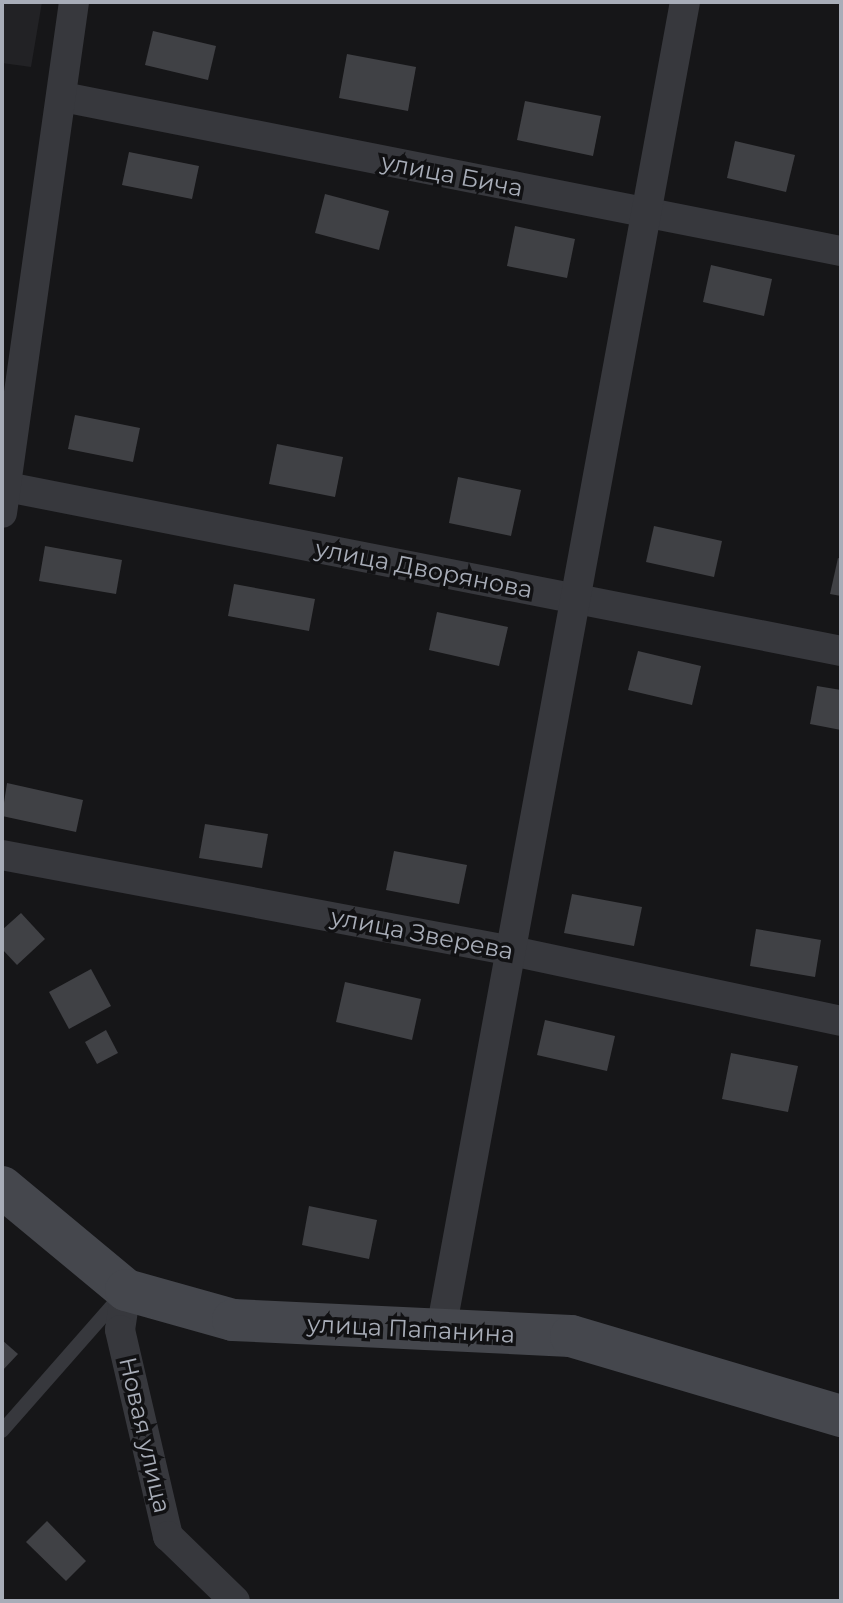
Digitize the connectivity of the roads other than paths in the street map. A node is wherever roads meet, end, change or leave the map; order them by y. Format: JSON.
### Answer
{"nodes":[{"id":1,"x":74,"y":2,"type":"edge"},
{"id":2,"x":685,"y":2,"type":"edge"},
{"id":3,"x":63,"y":97,"type":"junction"},
{"id":4,"x":648,"y":215,"type":"junction"},
{"id":5,"x":841,"y":251,"type":"edge"},
{"id":6,"x":5,"y":500,"type":"edge"},
{"id":7,"x":577,"y":599,"type":"junction"},
{"id":8,"x":841,"y":651,"type":"edge"},
{"id":9,"x":2,"y":855,"type":"edge"},
{"id":10,"x":507,"y":950,"type":"junction"},
{"id":11,"x":841,"y":1021,"type":"edge"},
{"id":12,"x":4,"y":1194,"type":"edge"},
{"id":13,"x":126,"y":1290,"type":"junction"},
{"id":14,"x":441,"y":1330,"type":"junction"},
{"id":15,"x":841,"y":1416,"type":"edge"},
{"id":16,"x":2,"y":1431,"type":"edge"},
{"id":17,"x":235,"y":1601,"type":"edge"}],
"edges":[{"from":1,"to":3,"type":"street"},
{"from":2,"to":4,"type":"street"},
{"from":3,"to":4,"type":"street","name":"улица Бича"},
{"from":3,"to":6,"type":"street"},
{"from":4,"to":5,"type":"street","name":"улица Бича"},
{"from":4,"to":7,"type":"street"},
{"from":6,"to":7,"type":"street","name":"улица Дворянова"},
{"from":7,"to":8,"type":"street","name":"улица Дворянова"},
{"from":7,"to":10,"type":"street"},
{"from":9,"to":10,"type":"street","name":"улица Зверева"},
{"from":10,"to":11,"type":"street","name":"улица Зверева"},
{"from":10,"to":14,"type":"street"},
{"from":12,"to":13,"type":"street","name":"улица Папанина"},
{"from":13,"to":14,"type":"street","name":"улица Папанина"},
{"from":13,"to":16,"type":"lane"},
{"from":13,"to":17,"type":"street","name":"Новая улица"},
{"from":14,"to":15,"type":"street","name":"улица Папанина"}]}
